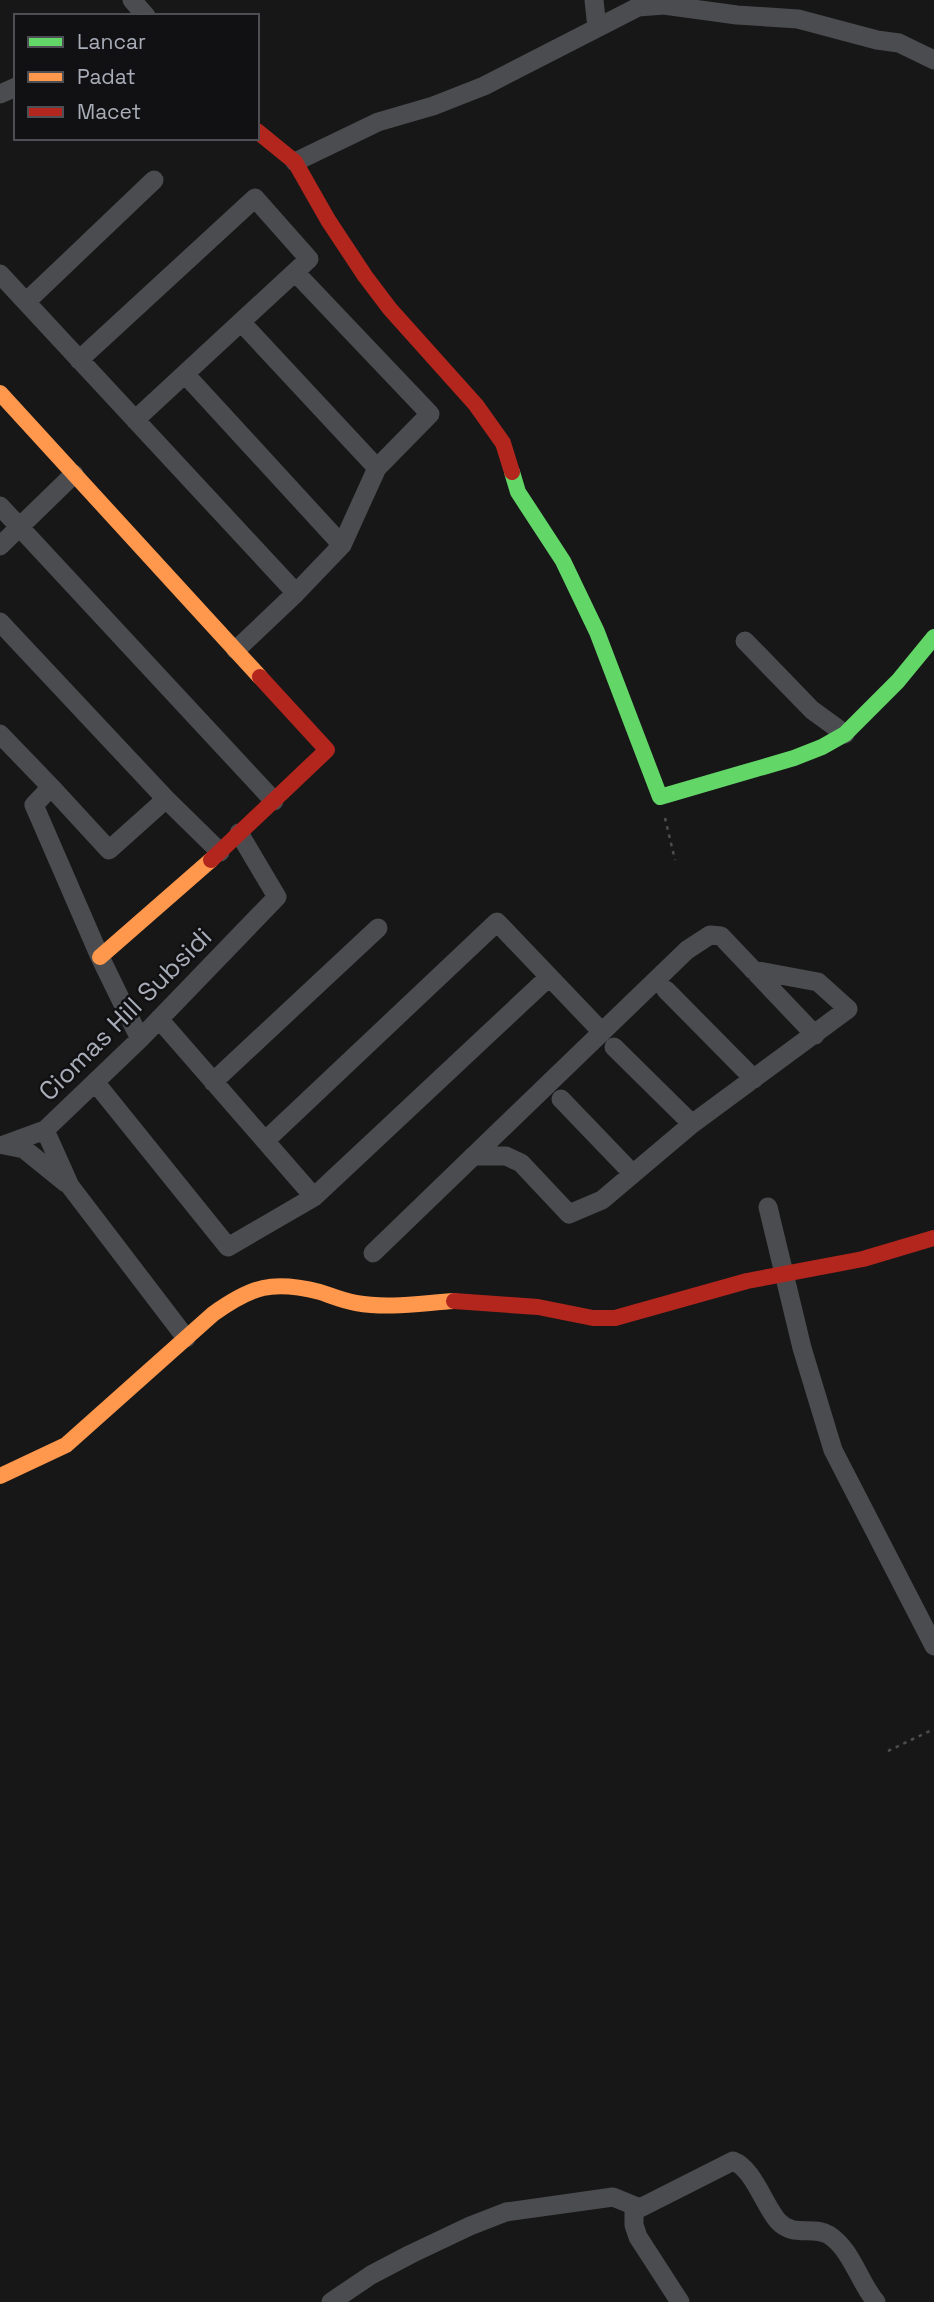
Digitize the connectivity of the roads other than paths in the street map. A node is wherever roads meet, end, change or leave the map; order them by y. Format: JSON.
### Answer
{"nodes":[{"id":1,"x":132,"y":0,"type":"edge"},
{"id":2,"x":594,"y":0,"type":"edge"},
{"id":3,"x":144,"y":14,"type":"edge"},
{"id":4,"x":597,"y":28,"type":"junction"},
{"id":5,"x":934,"y":60,"type":"edge"},
{"id":6,"x":259,"y":133,"type":"edge"},
{"id":7,"x":295,"y":162,"type":"junction"},
{"id":8,"x":153,"y":180,"type":"dead end"},
{"id":9,"x":295,"y":272,"type":"junction"},
{"id":10,"x":0,"y":274,"type":"edge"},
{"id":11,"x":26,"y":302,"type":"junction"},
{"id":12,"x":241,"y":322,"type":"junction"},
{"id":13,"x":79,"y":360,"type":"junction"},
{"id":14,"x":185,"y":374,"type":"junction"},
{"id":15,"x":0,"y":393,"type":"edge"},
{"id":16,"x":135,"y":420,"type":"junction"},
{"id":17,"x":377,"y":468,"type":"junction"},
{"id":18,"x":74,"y":474,"type":"junction"},
{"id":19,"x":0,"y":506,"type":"edge"},
{"id":20,"x":20,"y":527,"type":"junction"},
{"id":21,"x":0,"y":545,"type":"edge"},
{"id":22,"x":342,"y":545,"type":"junction"},
{"id":23,"x":296,"y":593,"type":"junction"},
{"id":24,"x":0,"y":622,"type":"edge"},
{"id":25,"x":934,"y":637,"type":"edge"},
{"id":26,"x":745,"y":642,"type":"dead end"},
{"id":27,"x":236,"y":650,"type":"junction"},
{"id":28,"x":0,"y":734,"type":"edge"},
{"id":29,"x":845,"y":734,"type":"junction"},
{"id":30,"x":51,"y":787,"type":"junction"},
{"id":31,"x":166,"y":799,"type":"junction"},
{"id":32,"x":274,"y":801,"type":"junction"},
{"id":33,"x":239,"y":833,"type":"junction"},
{"id":34,"x":220,"y":852,"type":"junction"},
{"id":35,"x":378,"y":928,"type":"dead end"},
{"id":36,"x":100,"y":957,"type":"junction"},
{"id":37,"x":754,"y":970,"type":"junction"},
{"id":38,"x":550,"y":977,"type":"junction"},
{"id":39,"x":666,"y":990,"type":"dead end"},
{"id":40,"x":159,"y":1019,"type":"junction"},
{"id":41,"x":816,"y":1035,"type":"junction"},
{"id":42,"x":140,"y":1039,"type":"junction"},
{"id":43,"x":608,"y":1040,"type":"junction"},
{"id":44,"x":754,"y":1079,"type":"junction"},
{"id":45,"x":95,"y":1082,"type":"junction"},
{"id":46,"x":213,"y":1082,"type":"junction"},
{"id":47,"x":561,"y":1099,"type":"dead end"},
{"id":48,"x":692,"y":1124,"type":"junction"},
{"id":49,"x":45,"y":1130,"type":"junction"},
{"id":50,"x":265,"y":1141,"type":"junction"},
{"id":51,"x":2,"y":1145,"type":"edge"},
{"id":52,"x":473,"y":1156,"type":"junction"},
{"id":53,"x":633,"y":1174,"type":"junction"},
{"id":54,"x":70,"y":1186,"type":"junction"},
{"id":55,"x":314,"y":1197,"type":"junction"},
{"id":56,"x":768,"y":1207,"type":"dead end"},
{"id":57,"x":934,"y":1238,"type":"edge"},
{"id":58,"x":373,"y":1252,"type":"dead end"},
{"id":59,"x":785,"y":1274,"type":"junction"},
{"id":60,"x":186,"y":1338,"type":"junction"},
{"id":61,"x":0,"y":1476,"type":"edge"},
{"id":62,"x":934,"y":1646,"type":"edge"},
{"id":63,"x":634,"y":2207,"type":"junction"},
{"id":64,"x":331,"y":2302,"type":"edge"},
{"id":65,"x":680,"y":2302,"type":"edge"},
{"id":66,"x":876,"y":2302,"type":"edge"}],
"edges":[{"from":1,"to":3,"type":"street"},
{"from":2,"to":4,"type":"street"},
{"from":4,"to":5,"type":"street"},
{"from":4,"to":7,"type":"street"},
{"from":6,"to":7,"type":"street"},
{"from":7,"to":29,"type":"street"},
{"from":8,"to":11,"type":"street"},
{"from":9,"to":12,"type":"street"},
{"from":9,"to":13,"type":"street"},
{"from":9,"to":17,"type":"street"},
{"from":10,"to":11,"type":"street"},
{"from":11,"to":13,"type":"street"},
{"from":12,"to":14,"type":"street"},
{"from":12,"to":17,"type":"street"},
{"from":13,"to":16,"type":"street"},
{"from":14,"to":16,"type":"street"},
{"from":14,"to":22,"type":"street"},
{"from":15,"to":18,"type":"street"},
{"from":16,"to":23,"type":"street"},
{"from":17,"to":22,"type":"street"},
{"from":18,"to":20,"type":"street"},
{"from":18,"to":27,"type":"street"},
{"from":19,"to":20,"type":"street"},
{"from":20,"to":21,"type":"street"},
{"from":20,"to":32,"type":"street"},
{"from":22,"to":23,"type":"street"},
{"from":23,"to":27,"type":"street"},
{"from":24,"to":31,"type":"street"},
{"from":25,"to":29,"type":"street"},
{"from":26,"to":29,"type":"street"},
{"from":27,"to":32,"type":"street"},
{"from":28,"to":30,"type":"street"},
{"from":30,"to":31,"type":"street"},
{"from":30,"to":36,"type":"street"},
{"from":31,"to":34,"type":"street"},
{"from":32,"to":33,"type":"street"},
{"from":33,"to":34,"type":"street"},
{"from":33,"to":40,"type":"street","name":"Ciomas Hill Subsidi"},
{"from":34,"to":36,"type":"street"},
{"from":35,"to":46,"type":"street"},
{"from":36,"to":42,"type":"street"},
{"from":37,"to":41,"type":"street"},
{"from":37,"to":41,"type":"street"},
{"from":37,"to":43,"type":"street"},
{"from":38,"to":43,"type":"street"},
{"from":38,"to":50,"type":"street"},
{"from":38,"to":55,"type":"street"},
{"from":39,"to":44,"type":"street"},
{"from":40,"to":42,"type":"street","name":"Ciomas Hill Subsidi"},
{"from":40,"to":46,"type":"street"},
{"from":41,"to":44,"type":"street"},
{"from":42,"to":45,"type":"street","name":"Ciomas Hill Subsidi"},
{"from":43,"to":48,"type":"street"},
{"from":43,"to":52,"type":"street"},
{"from":44,"to":48,"type":"street"},
{"from":45,"to":49,"type":"street","name":"Ciomas Hill Subsidi"},
{"from":45,"to":55,"type":"street"},
{"from":46,"to":50,"type":"street"},
{"from":47,"to":53,"type":"street"},
{"from":48,"to":53,"type":"street"},
{"from":49,"to":51,"type":"street"},
{"from":49,"to":54,"type":"street","name":"Ciomas Hill Subsidi"},
{"from":50,"to":55,"type":"street"},
{"from":51,"to":54,"type":"street"},
{"from":52,"to":53,"type":"street"},
{"from":52,"to":58,"type":"street"},
{"from":54,"to":60,"type":"street","name":"Ciomas Hill Subsidi"},
{"from":56,"to":59,"type":"street"},
{"from":57,"to":59,"type":"street"},
{"from":59,"to":60,"type":"street"},
{"from":59,"to":62,"type":"street"},
{"from":60,"to":61,"type":"street"},
{"from":63,"to":64,"type":"street"},
{"from":63,"to":65,"type":"street"},
{"from":63,"to":66,"type":"street"}]}
